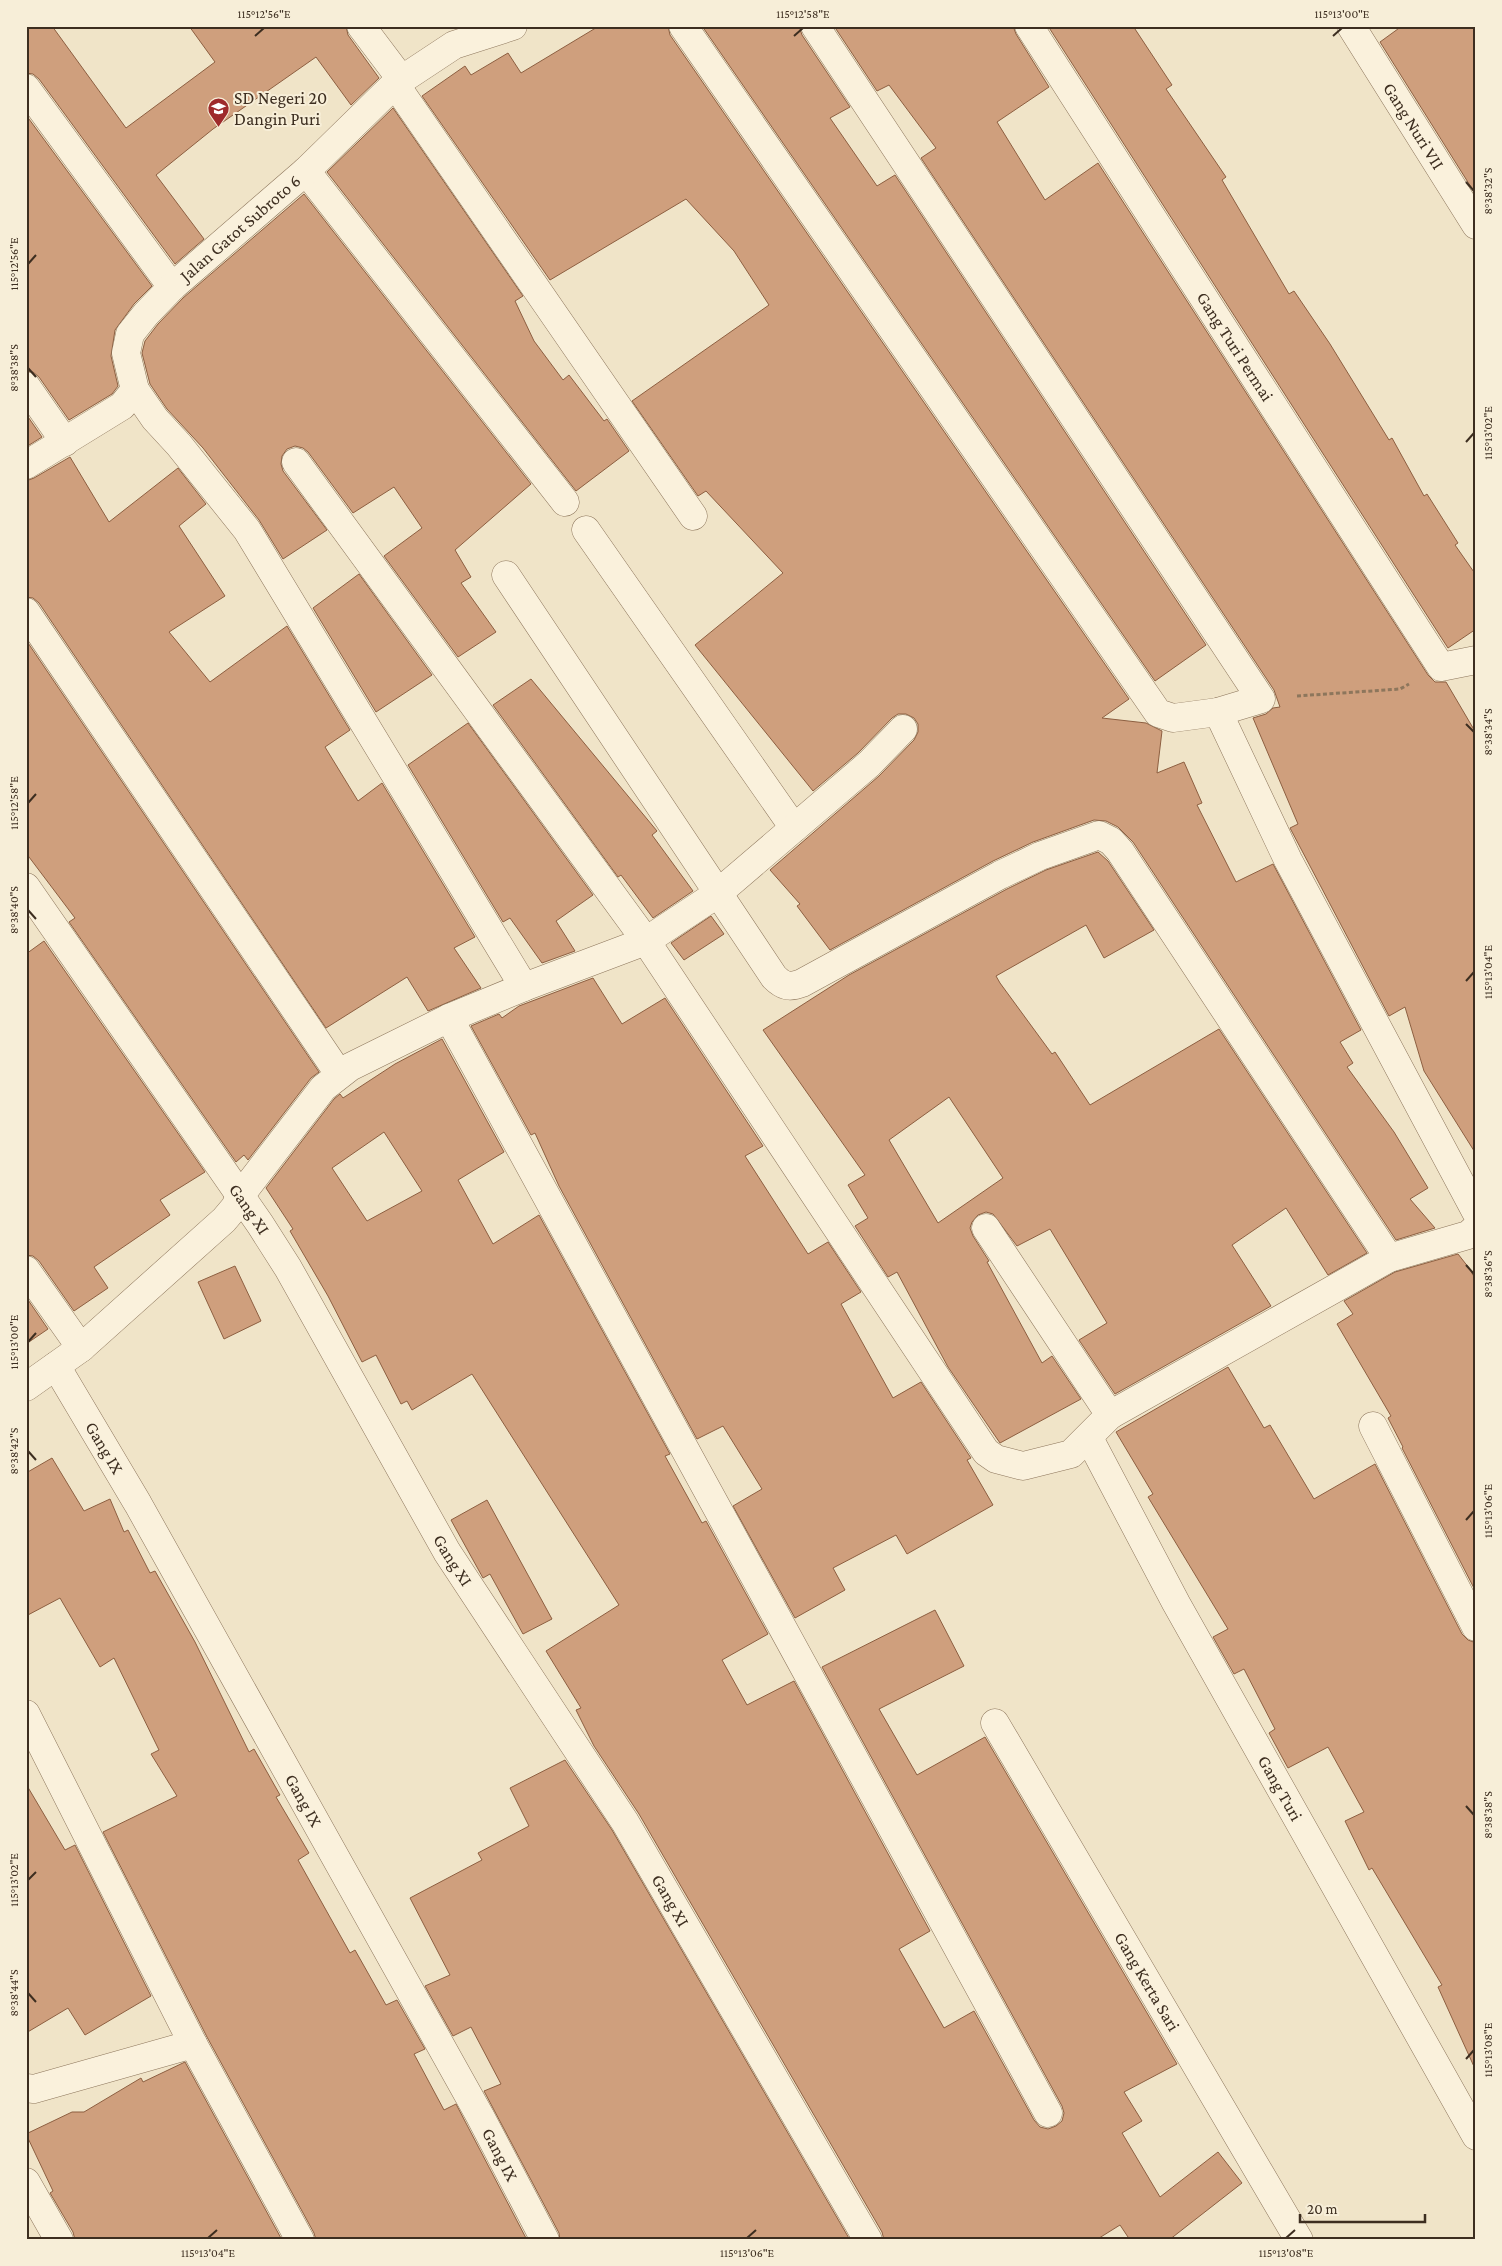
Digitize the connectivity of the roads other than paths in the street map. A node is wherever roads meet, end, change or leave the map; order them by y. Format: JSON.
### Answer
{"nodes":[{"id":1,"x":361,"y":26,"type":"edge"},
{"id":2,"x":512,"y":26,"type":"edge"},
{"id":3,"x":682,"y":26,"type":"edge"},
{"id":4,"x":815,"y":26,"type":"edge"},
{"id":5,"x":1029,"y":26,"type":"edge"},
{"id":6,"x":1351,"y":26,"type":"edge"},
{"id":7,"x":398,"y":81,"type":"junction"},
{"id":8,"x":26,"y":88,"type":"edge"},
{"id":9,"x":306,"y":171,"type":"junction"},
{"id":10,"x":1476,"y":225,"type":"edge"},
{"id":11,"x":172,"y":287,"type":"junction"},
{"id":12,"x":26,"y":386,"type":"edge"},
{"id":13,"x":135,"y":390,"type":"junction"},
{"id":14,"x":65,"y":442,"type":"junction"},
{"id":15,"x":296,"y":462,"type":"dead end"},
{"id":16,"x":26,"y":465,"type":"edge"},
{"id":17,"x":565,"y":502,"type":"dead end"},
{"id":18,"x":693,"y":516,"type":"dead end"},
{"id":19,"x":586,"y":530,"type":"dead end"},
{"id":20,"x":506,"y":575,"type":"dead end"},
{"id":21,"x":26,"y":612,"type":"edge"},
{"id":22,"x":1476,"y":660,"type":"edge"},
{"id":23,"x":1218,"y":712,"type":"junction"},
{"id":24,"x":904,"y":729,"type":"dead end"},
{"id":25,"x":794,"y":828,"type":"junction"},
{"id":26,"x":26,"y":887,"type":"edge"},
{"id":27,"x":717,"y":894,"type":"junction"},
{"id":28,"x":646,"y":941,"type":"junction"},
{"id":29,"x":524,"y":987,"type":"junction"},
{"id":30,"x":449,"y":1018,"type":"junction"},
{"id":31,"x":339,"y":1074,"type":"junction"},
{"id":32,"x":240,"y":1196,"type":"junction"},
{"id":33,"x":1476,"y":1212,"type":"edge"},
{"id":34,"x":986,"y":1228,"type":"dead end"},
{"id":35,"x":1476,"y":1228,"type":"edge"},
{"id":36,"x":1389,"y":1258,"type":"junction"},
{"id":37,"x":26,"y":1270,"type":"edge"},
{"id":38,"x":81,"y":1348,"type":"junction"},
{"id":39,"x":56,"y":1366,"type":"junction"},
{"id":40,"x":26,"y":1387,"type":"edge"},
{"id":41,"x":1110,"y":1415,"type":"junction"},
{"id":42,"x":1373,"y":1426,"type":"dead end"},
{"id":43,"x":1089,"y":1438,"type":"junction"},
{"id":44,"x":1476,"y":1627,"type":"edge"},
{"id":45,"x":26,"y":1714,"type":"edge"},
{"id":46,"x":995,"y":1723,"type":"dead end"},
{"id":47,"x":194,"y":2044,"type":"junction"},
{"id":48,"x":26,"y":2088,"type":"edge"},
{"id":49,"x":1048,"y":2114,"type":"dead end"},
{"id":50,"x":1476,"y":2136,"type":"edge"},
{"id":51,"x":26,"y":2182,"type":"edge"},
{"id":52,"x":59,"y":2240,"type":"edge"},
{"id":53,"x":300,"y":2240,"type":"edge"},
{"id":54,"x":545,"y":2240,"type":"edge"},
{"id":55,"x":868,"y":2240,"type":"edge"},
{"id":56,"x":1299,"y":2240,"type":"edge"}],
"edges":[{"from":1,"to":7,"type":"street"},
{"from":2,"to":7,"type":"street","name":"Jalan Gatot Subroto 6"},
{"from":3,"to":23,"type":"street"},
{"from":4,"to":23,"type":"street"},
{"from":5,"to":22,"type":"street","name":"Gang Turi Permai"},
{"from":6,"to":10,"type":"street","name":"Gang Nuri VII"},
{"from":7,"to":9,"type":"street","name":"Jalan Gatot Subroto 6"},
{"from":7,"to":18,"type":"street"},
{"from":8,"to":11,"type":"street"},
{"from":9,"to":11,"type":"street","name":"Jalan Gatot Subroto 6"},
{"from":9,"to":17,"type":"street"},
{"from":11,"to":13,"type":"street","name":"Jalan Gatot Subroto 6"},
{"from":12,"to":14,"type":"street"},
{"from":13,"to":14,"type":"street"},
{"from":13,"to":29,"type":"street"},
{"from":14,"to":16,"type":"street"},
{"from":15,"to":28,"type":"street"},
{"from":19,"to":25,"type":"street"},
{"from":20,"to":27,"type":"street"},
{"from":21,"to":31,"type":"street"},
{"from":23,"to":33,"type":"street"},
{"from":24,"to":25,"type":"street"},
{"from":25,"to":27,"type":"street"},
{"from":26,"to":32,"type":"street","name":"Gang XI"},
{"from":27,"to":28,"type":"street"},
{"from":27,"to":36,"type":"street"},
{"from":28,"to":29,"type":"street"},
{"from":28,"to":43,"type":"street"},
{"from":29,"to":30,"type":"street"},
{"from":30,"to":31,"type":"street"},
{"from":30,"to":49,"type":"street"},
{"from":31,"to":32,"type":"street"},
{"from":32,"to":38,"type":"street"},
{"from":32,"to":55,"type":"street","name":"Gang XI"},
{"from":34,"to":41,"type":"street"},
{"from":35,"to":36,"type":"street"},
{"from":36,"to":41,"type":"street"},
{"from":37,"to":38,"type":"street"},
{"from":38,"to":39,"type":"street"},
{"from":39,"to":40,"type":"street"},
{"from":39,"to":54,"type":"street","name":"Gang IX"},
{"from":41,"to":43,"type":"street"},
{"from":42,"to":44,"type":"street"},
{"from":43,"to":50,"type":"street","name":"Gang Turi"},
{"from":45,"to":47,"type":"street"},
{"from":46,"to":56,"type":"street","name":"Gang Kerta Sari"},
{"from":47,"to":48,"type":"street"},
{"from":47,"to":53,"type":"street"},
{"from":51,"to":52,"type":"street"}]}
